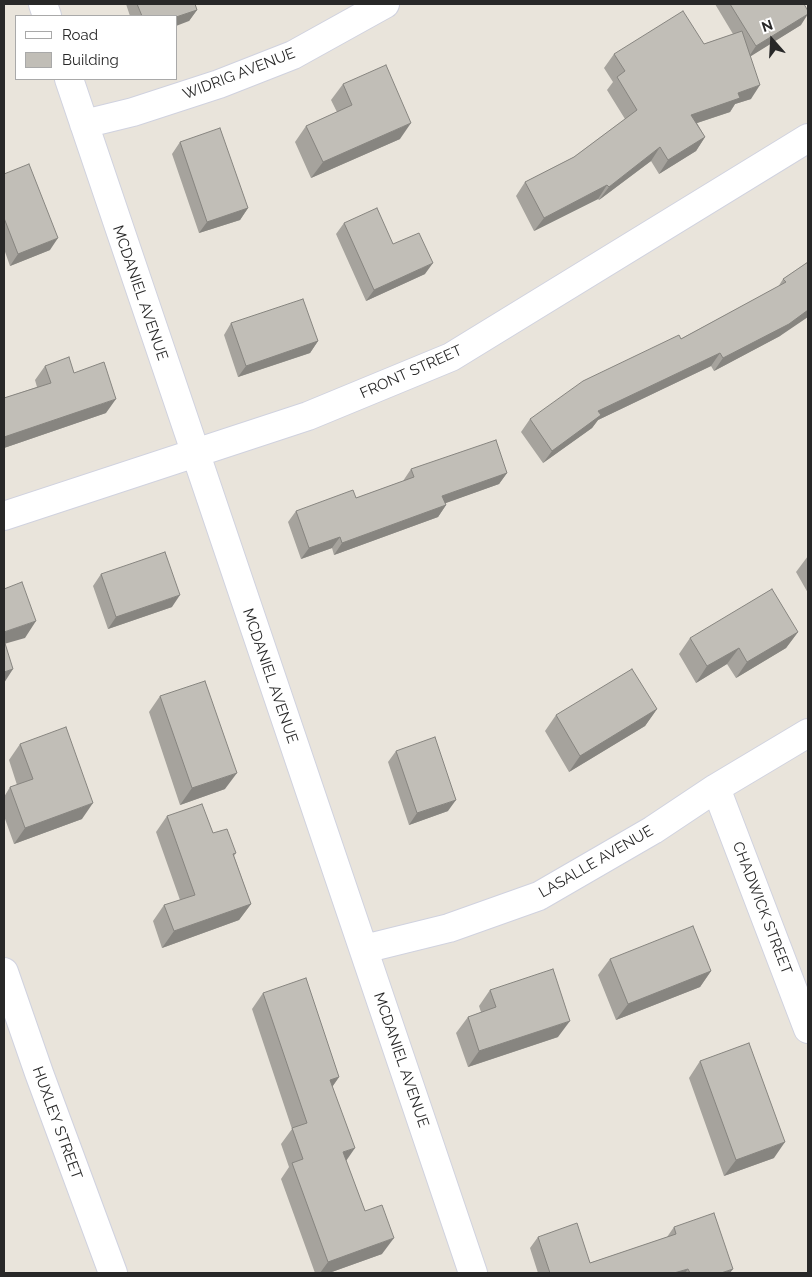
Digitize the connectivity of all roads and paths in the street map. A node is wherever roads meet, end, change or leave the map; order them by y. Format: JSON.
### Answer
{"nodes":[{"id":1,"x":385,"y":4,"type":"edge"},
{"id":2,"x":68,"y":80,"type":"edge"},
{"id":3,"x":84,"y":124,"type":"junction"},
{"id":4,"x":808,"y":138,"type":"edge"},
{"id":5,"x":194,"y":453,"type":"junction"},
{"id":6,"x":4,"y":516,"type":"edge"},
{"id":7,"x":808,"y":733,"type":"edge"},
{"id":8,"x":716,"y":788,"type":"junction"},
{"id":9,"x":364,"y":949,"type":"junction"},
{"id":10,"x":4,"y":972,"type":"edge"},
{"id":11,"x":808,"y":1028,"type":"edge"},
{"id":12,"x":113,"y":1273,"type":"edge"},
{"id":13,"x":474,"y":1273,"type":"edge"}],
"edges":[{"from":1,"to":3,"type":"street","name":"WIDRIG AVENUE"},
{"from":2,"to":3,"type":"street","name":"MCDANIEL AVENUE"},
{"from":3,"to":5,"type":"street","name":"MCDANIEL AVENUE"},
{"from":4,"to":5,"type":"street","name":"FRONT STREET"},
{"from":5,"to":6,"type":"street","name":"FRONT STREET"},
{"from":5,"to":9,"type":"street","name":"MCDANIEL AVENUE"},
{"from":7,"to":8,"type":"street","name":"LASALLE AVENUE"},
{"from":8,"to":9,"type":"street","name":"LASALLE AVENUE"},
{"from":8,"to":11,"type":"street","name":"CHADWICK STREET"},
{"from":9,"to":13,"type":"street","name":"MCDANIEL AVENUE"},
{"from":10,"to":12,"type":"street","name":"HUXLEY STREET"}]}
